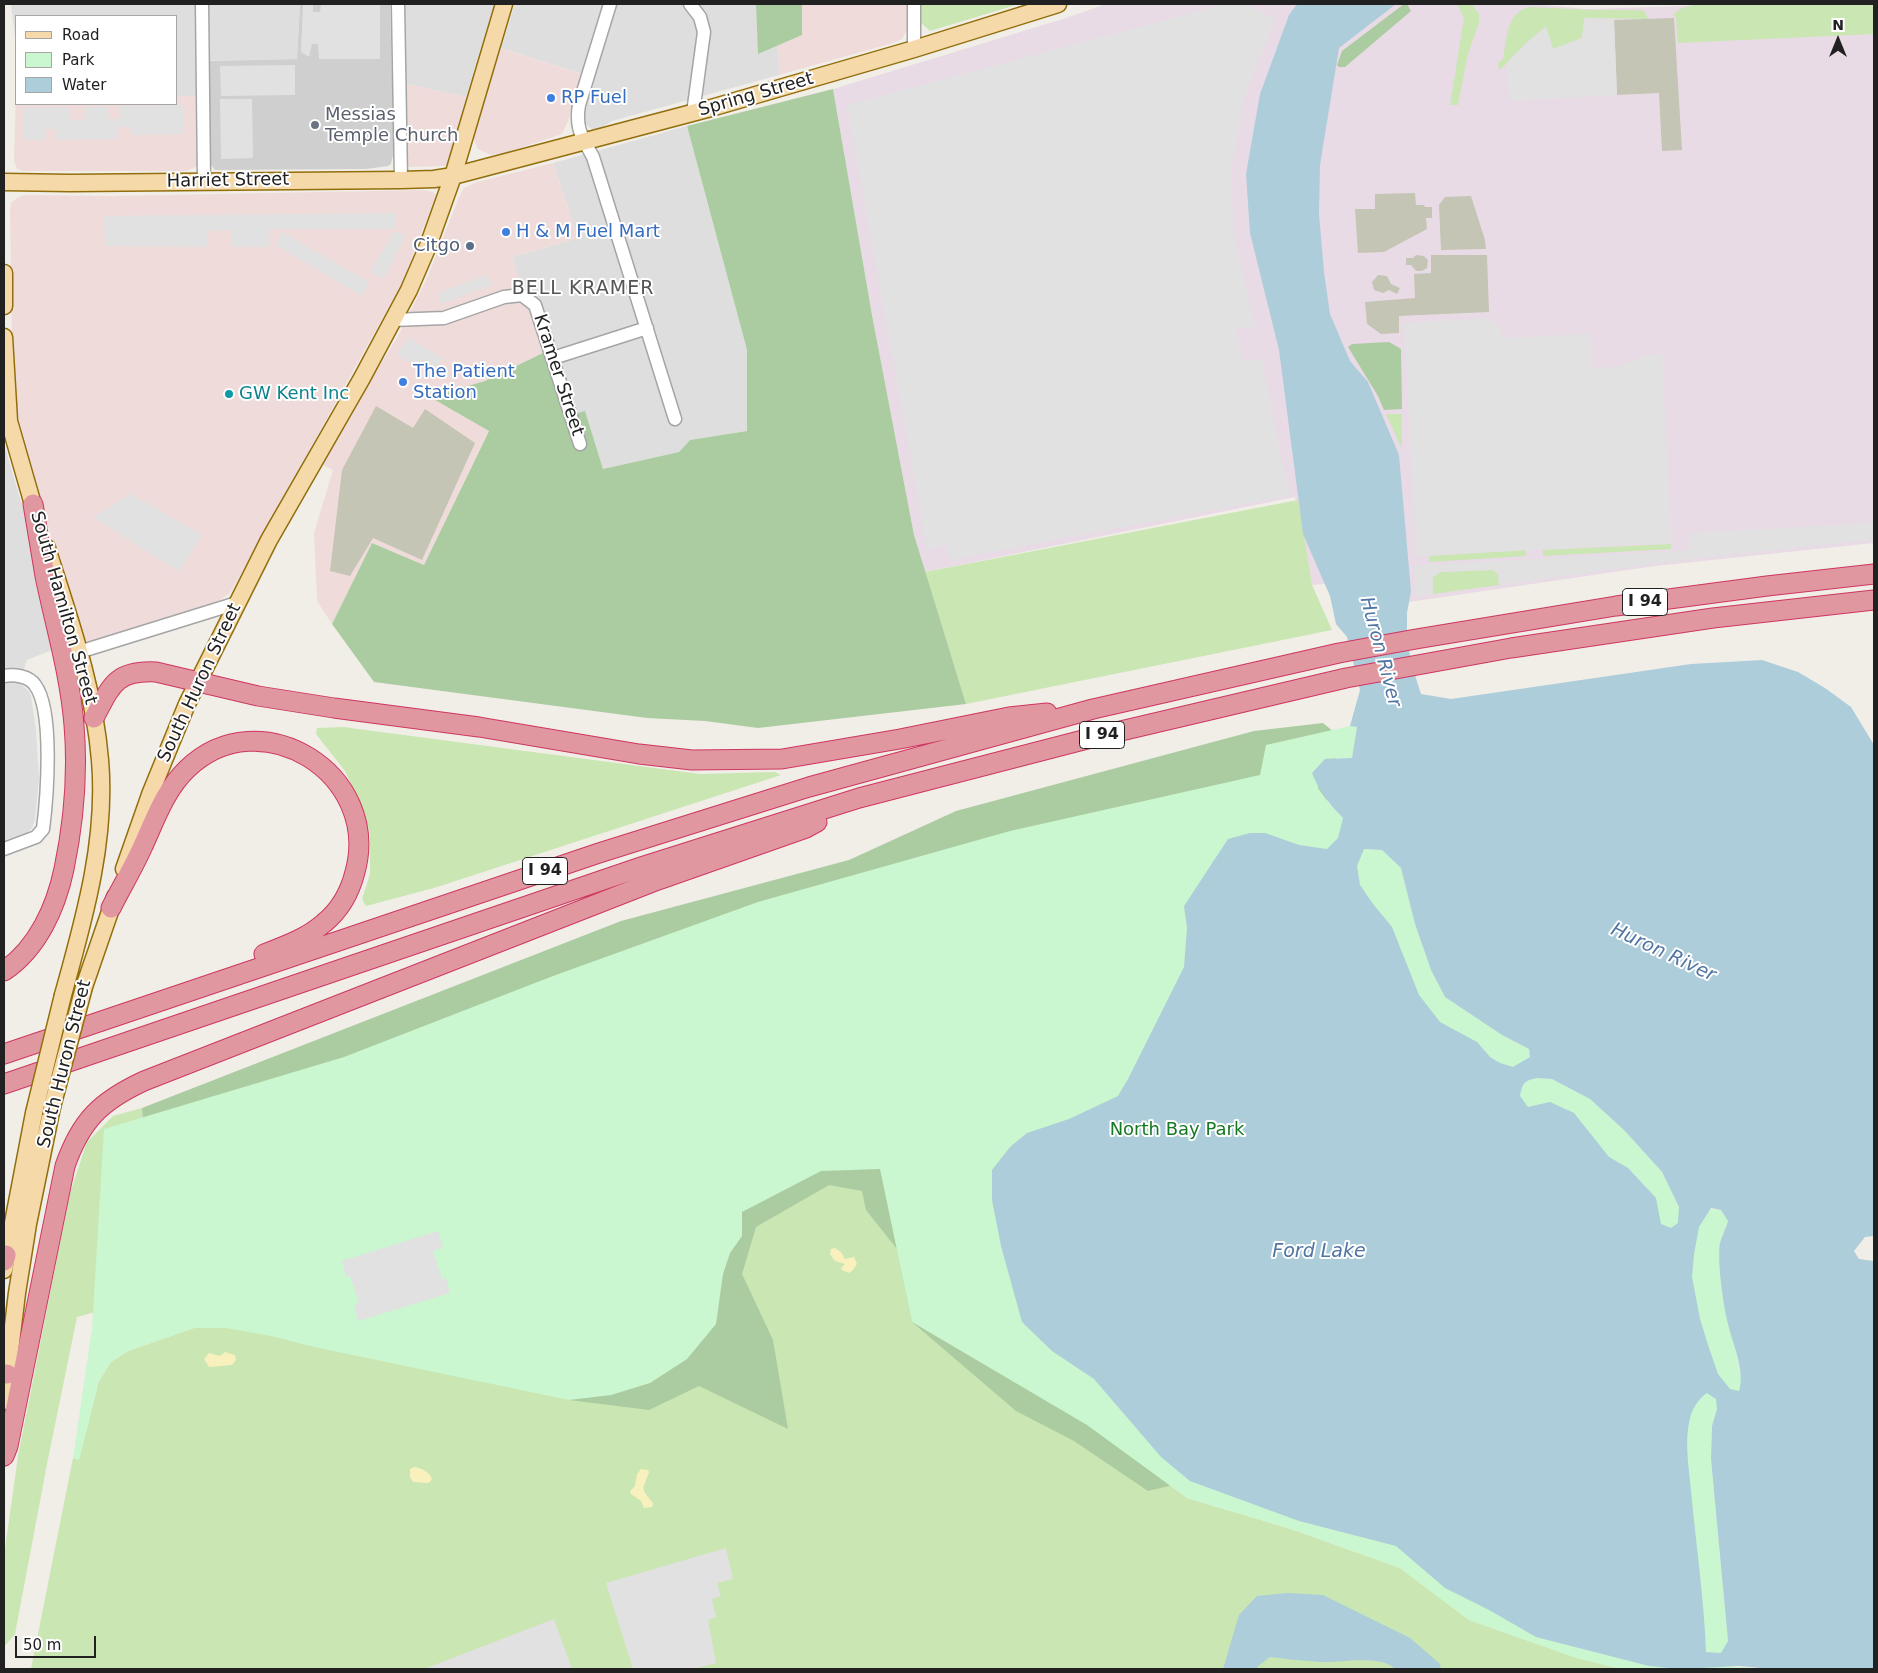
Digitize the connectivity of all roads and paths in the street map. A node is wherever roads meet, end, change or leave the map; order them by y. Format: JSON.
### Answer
{"nodes":[{"id":1,"x":202,"y":4,"type":"edge"},
{"id":2,"x":398,"y":4,"type":"edge"},
{"id":3,"x":504,"y":4,"type":"edge"},
{"id":4,"x":610,"y":4,"type":"edge"},
{"id":5,"x":690,"y":4,"type":"edge"},
{"id":6,"x":914,"y":4,"type":"edge"},
{"id":7,"x":1058,"y":4,"type":"edge"},
{"id":8,"x":914,"y":49,"type":"junction"},
{"id":9,"x":693,"y":113,"type":"junction"},
{"id":10,"x":585,"y":143,"type":"junction"},
{"id":11,"x":453,"y":176,"type":"junction"},
{"id":12,"x":401,"y":180,"type":"junction"},
{"id":13,"x":204,"y":181,"type":"junction"},
{"id":14,"x":4,"y":182,"type":"edge"},
{"id":15,"x":4,"y":273,"type":"edge"},
{"id":16,"x":4,"y":306,"type":"edge"},
{"id":17,"x":393,"y":320,"type":"junction"},
{"id":18,"x":647,"y":328,"type":"junction"},
{"id":19,"x":4,"y":337,"type":"edge"},
{"id":20,"x":553,"y":358,"type":"junction"},
{"id":21,"x":675,"y":420,"type":"dead end"},
{"id":22,"x":580,"y":444,"type":"dead end"},
{"id":23,"x":33,"y":504,"type":"junction"},
{"id":24,"x":1874,"y":574,"type":"edge"},
{"id":25,"x":1874,"y":600,"type":"edge"},
{"id":26,"x":237,"y":603,"type":"junction"},
{"id":27,"x":80,"y":652,"type":"junction"},
{"id":28,"x":5,"y":676,"type":"edge"},
{"id":29,"x":198,"y":682,"type":"junction"},
{"id":30,"x":1093,"y":709,"type":"junction"},
{"id":31,"x":94,"y":718,"type":"junction"},
{"id":32,"x":859,"y":798,"type":"junction"},
{"id":33,"x":4,"y":849,"type":"edge"},
{"id":34,"x":111,"y":908,"type":"junction"},
{"id":35,"x":85,"y":912,"type":"joint"},
{"id":36,"x":4,"y":971,"type":"edge"},
{"id":37,"x":220,"y":981,"type":"junction"},
{"id":38,"x":4,"y":1054,"type":"edge"},
{"id":39,"x":4,"y":1084,"type":"edge"},
{"id":40,"x":4,"y":1262,"type":"edge"},
{"id":41,"x":5,"y":1374,"type":"edge"},
{"id":42,"x":4,"y":1401,"type":"edge"},
{"id":43,"x":4,"y":1456,"type":"edge"}],
"edges":[{"from":1,"to":13,"type":"street"},
{"from":2,"to":12,"type":"street"},
{"from":3,"to":11,"type":"main road","name":"South Huron Street"},
{"from":4,"to":10,"type":"street"},
{"from":5,"to":9,"type":"street"},
{"from":6,"to":8,"type":"street"},
{"from":7,"to":8,"type":"main road","name":"Spring Street"},
{"from":8,"to":9,"type":"main road","name":"Spring Street"},
{"from":9,"to":10,"type":"main road","name":"Spring Street"},
{"from":10,"to":11,"type":"main road","name":"Spring Street"},
{"from":10,"to":18,"type":"street"},
{"from":11,"to":12,"type":"main road","name":"Harriet Street"},
{"from":11,"to":17,"type":"main road","name":"South Huron Street"},
{"from":12,"to":13,"type":"main road","name":"Harriet Street"},
{"from":13,"to":14,"type":"main road","name":"Harriet Street"},
{"from":15,"to":16,"type":"main road"},
{"from":17,"to":20,"type":"street","name":"Kramer Street"},
{"from":17,"to":26,"type":"main road","name":"South Huron Street"},
{"from":18,"to":20,"type":"street"},
{"from":18,"to":21,"type":"street"},
{"from":19,"to":23,"type":"main road","name":"South Hamilton Street"},
{"from":20,"to":22,"type":"street","name":"Kramer Street"},
{"from":23,"to":27,"type":"main road","name":"South Hamilton Street"},
{"from":23,"to":36,"type":"highway"},
{"from":24,"to":30,"type":"highway","number":"I 94"},
{"from":25,"to":32,"type":"highway","number":"I 94"},
{"from":26,"to":27,"type":"street"},
{"from":26,"to":29,"type":"main road","name":"South Huron Street"},
{"from":27,"to":31,"type":"main road","name":"South Hamilton Street"},
{"from":28,"to":33,"type":"street"},
{"from":29,"to":30,"type":"highway"},
{"from":29,"to":31,"type":"highway"},
{"from":29,"to":34,"type":"main road","name":"South Huron Street"},
{"from":30,"to":37,"type":"highway","number":"I 94"},
{"from":31,"to":35,"type":"main road","name":"South Hamilton Street"},
{"from":32,"to":39,"type":"highway","number":"I 94"},
{"from":32,"to":43,"type":"highway"},
{"from":34,"to":37,"type":"highway"},
{"from":34,"to":41,"type":"main road","name":"South Huron Street","bridge":true},
{"from":35,"to":40,"type":"main road","name":"South Huron Street","bridge":true},
{"from":37,"to":38,"type":"highway","number":"I 94"},
{"from":41,"to":42,"type":"main road","name":"South Huron Street"}]}
